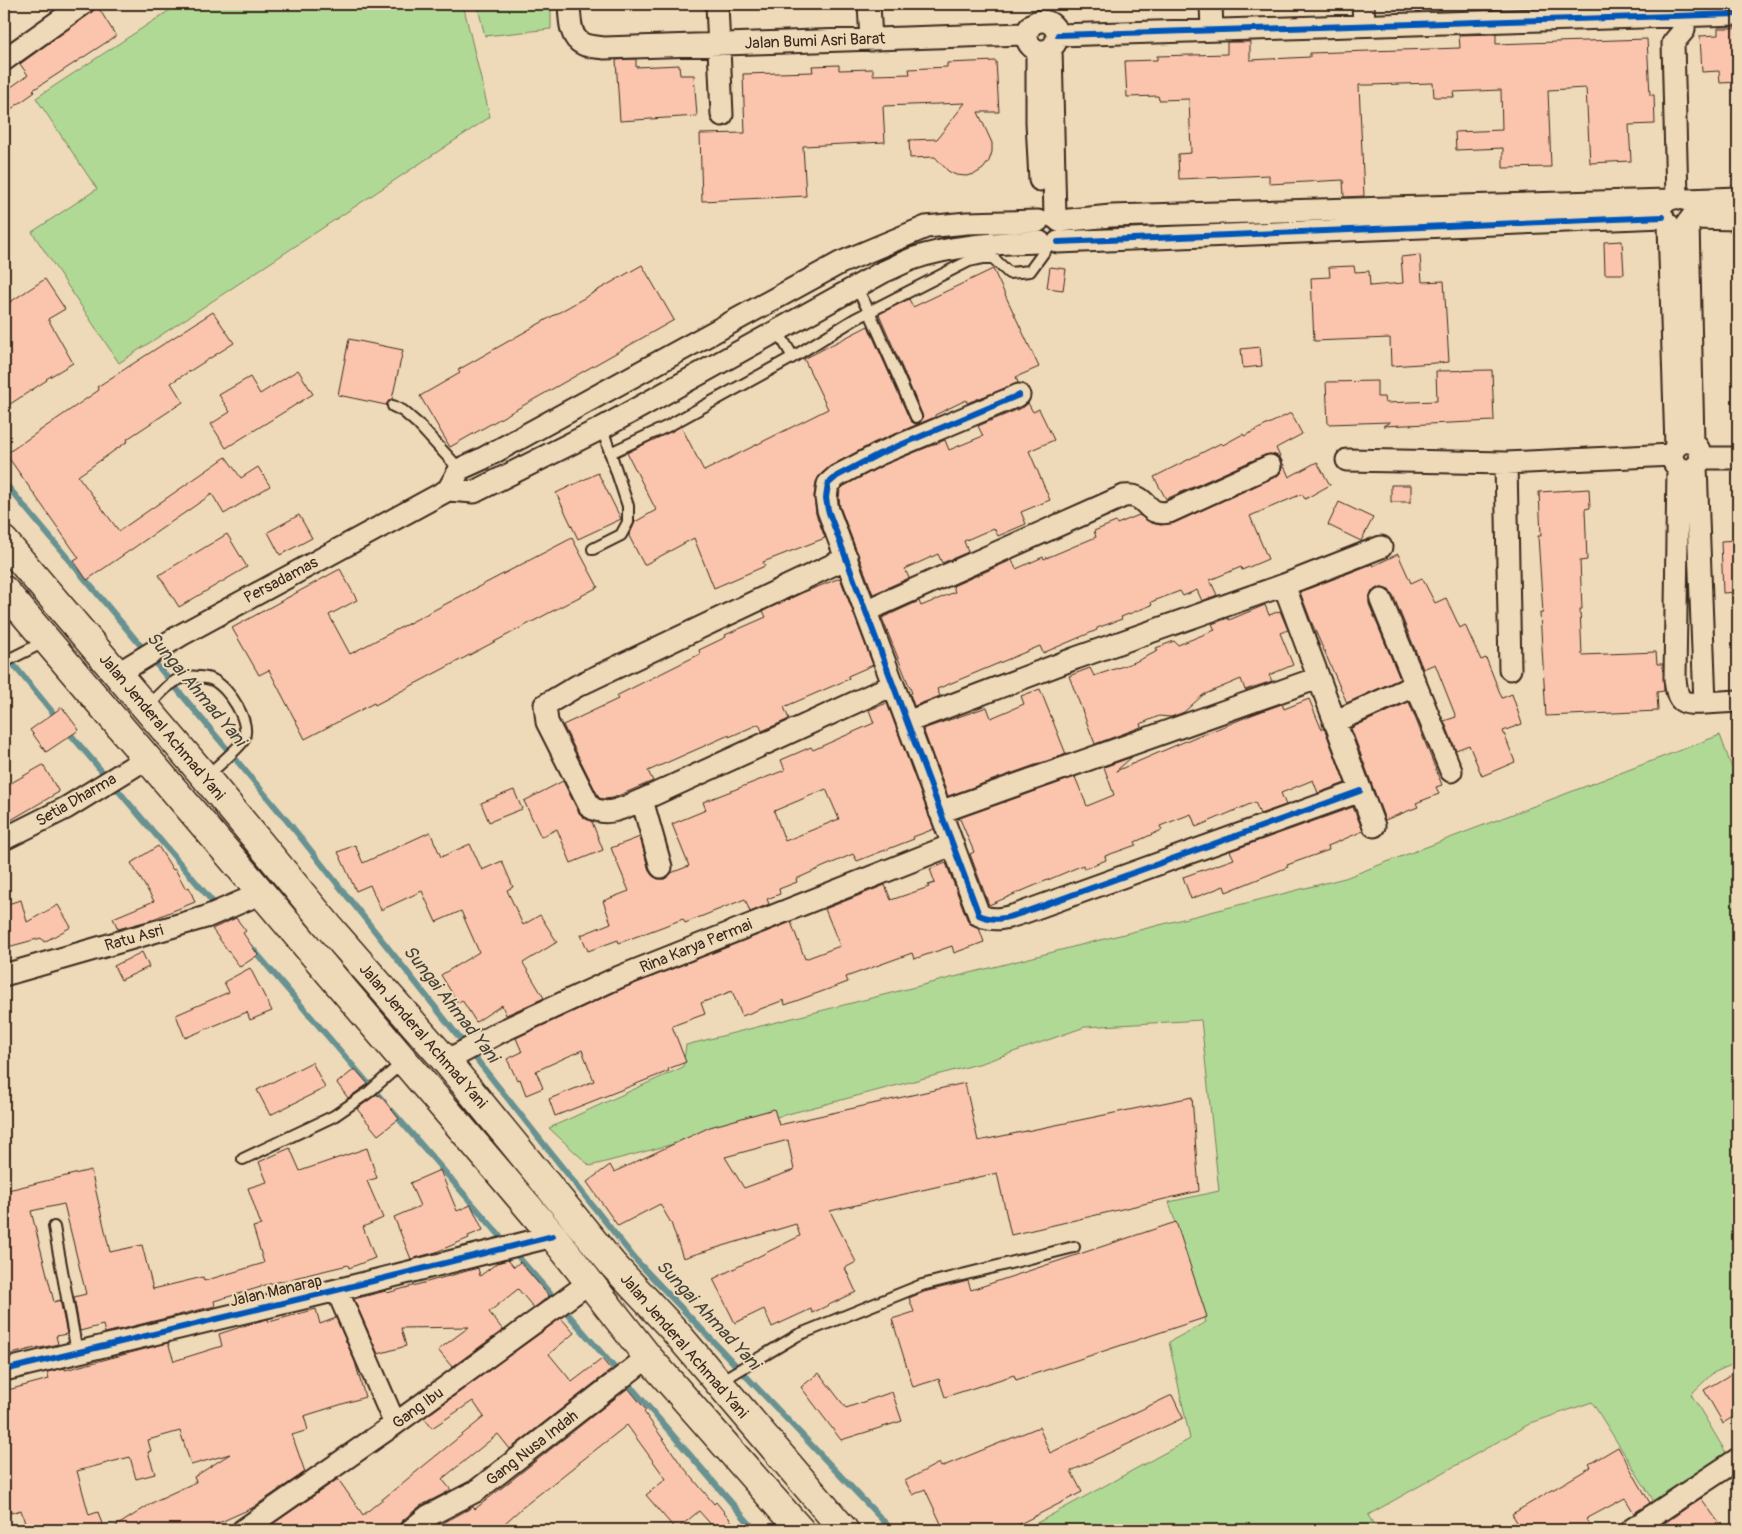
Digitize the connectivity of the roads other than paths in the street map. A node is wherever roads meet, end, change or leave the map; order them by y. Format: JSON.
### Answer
{"nodes":[{"id":1,"x":83,"y":4,"type":"edge"},
{"id":2,"x":569,"y":4,"type":"edge"},
{"id":3,"x":717,"y":4,"type":"edge"},
{"id":4,"x":869,"y":4,"type":"edge"},
{"id":5,"x":1212,"y":4,"type":"edge"},
{"id":6,"x":1363,"y":4,"type":"edge"},
{"id":7,"x":1658,"y":10,"type":"edge"},
{"id":8,"x":1684,"y":10,"type":"edge"},
{"id":9,"x":1512,"y":12,"type":"edge"},
{"id":10,"x":1738,"y":14,"type":"edge"},
{"id":11,"x":1364,"y":25,"type":"junction"},
{"id":12,"x":1043,"y":27,"type":"edge"},
{"id":13,"x":1212,"y":30,"type":"junction"},
{"id":14,"x":870,"y":40,"type":"junction"},
{"id":15,"x":1673,"y":43,"type":"junction"},
{"id":16,"x":718,"y":45,"type":"junction"},
{"id":17,"x":4,"y":60,"type":"edge"},
{"id":18,"x":722,"y":115,"type":"dead end"},
{"id":19,"x":1738,"y":198,"type":"edge"},
{"id":20,"x":1677,"y":211,"type":"junction"},
{"id":21,"x":1738,"y":219,"type":"edge"},
{"id":22,"x":1049,"y":229,"type":"junction"},
{"id":23,"x":856,"y":287,"type":"junction"},
{"id":24,"x":870,"y":313,"type":"junction"},
{"id":25,"x":777,"y":330,"type":"junction"},
{"id":26,"x":793,"y":357,"type":"junction"},
{"id":27,"x":1019,"y":395,"type":"dead end"},
{"id":28,"x":393,"y":406,"type":"dead end"},
{"id":29,"x":916,"y":417,"type":"dead end"},
{"id":30,"x":602,"y":428,"type":"junction"},
{"id":31,"x":610,"y":453,"type":"junction"},
{"id":32,"x":1686,"y":456,"type":"junction"},
{"id":33,"x":1738,"y":458,"type":"edge"},
{"id":34,"x":1347,"y":460,"type":"dead end"},
{"id":35,"x":1506,"y":463,"type":"junction"},
{"id":36,"x":1270,"y":466,"type":"dead end"},
{"id":37,"x":460,"y":469,"type":"junction"},
{"id":38,"x":448,"y":490,"type":"junction"},
{"id":39,"x":474,"y":492,"type":"junction"},
{"id":40,"x":4,"y":541,"type":"edge"},
{"id":41,"x":1381,"y":547,"type":"dead end"},
{"id":42,"x":593,"y":549,"type":"dead end"},
{"id":43,"x":847,"y":558,"type":"junction"},
{"id":44,"x":1284,"y":585,"type":"junction"},
{"id":45,"x":4,"y":590,"type":"edge"},
{"id":46,"x":1381,"y":600,"type":"dead end"},
{"id":47,"x":866,"y":611,"type":"junction"},
{"id":48,"x":47,"y":641,"type":"junction"},
{"id":49,"x":4,"y":662,"type":"edge"},
{"id":50,"x":1510,"y":669,"type":"dead end"},
{"id":51,"x":117,"y":674,"type":"junction"},
{"id":52,"x":1318,"y":678,"type":"junction"},
{"id":53,"x":893,"y":685,"type":"junction"},
{"id":54,"x":1416,"y":686,"type":"junction"},
{"id":55,"x":1738,"y":701,"type":"edge"},
{"id":56,"x":1705,"y":703,"type":"junction"},
{"id":57,"x":146,"y":708,"type":"junction"},
{"id":58,"x":907,"y":722,"type":"junction"},
{"id":59,"x":1334,"y":722,"type":"junction"},
{"id":60,"x":147,"y":758,"type":"junction"},
{"id":61,"x":1451,"y":771,"type":"dead end"},
{"id":62,"x":206,"y":778,"type":"junction"},
{"id":63,"x":1360,"y":791,"type":"junction"},
{"id":64,"x":642,"y":800,"type":"junction"},
{"id":65,"x":940,"y":812,"type":"junction"},
{"id":66,"x":1374,"y":826,"type":"dead end"},
{"id":67,"x":4,"y":839,"type":"edge"},
{"id":68,"x":952,"y":845,"type":"junction"},
{"id":69,"x":661,"y":867,"type":"dead end"},
{"id":70,"x":262,"y":893,"type":"junction"},
{"id":71,"x":334,"y":933,"type":"junction"},
{"id":72,"x":315,"y":956,"type":"junction"},
{"id":73,"x":4,"y":975,"type":"edge"},
{"id":74,"x":404,"y":1061,"type":"junction"},
{"id":75,"x":446,"y":1061,"type":"junction"},
{"id":76,"x":243,"y":1159,"type":"dead end"},
{"id":77,"x":54,"y":1227,"type":"dead end"},
{"id":78,"x":553,"y":1236,"type":"junction"},
{"id":79,"x":1074,"y":1247,"type":"dead end"},
{"id":80,"x":590,"y":1282,"type":"junction"},
{"id":81,"x":337,"y":1290,"type":"junction"},
{"id":82,"x":78,"y":1352,"type":"junction"},
{"id":83,"x":648,"y":1357,"type":"junction"},
{"id":84,"x":4,"y":1370,"type":"edge"},
{"id":85,"x":718,"y":1382,"type":"junction"},
{"id":86,"x":396,"y":1424,"type":"junction"},
{"id":87,"x":1738,"y":1459,"type":"edge"},
{"id":88,"x":243,"y":1530,"type":"edge"},
{"id":89,"x":410,"y":1530,"type":"edge"},
{"id":90,"x":800,"y":1530,"type":"edge"},
{"id":91,"x":844,"y":1530,"type":"edge"},
{"id":92,"x":1631,"y":1530,"type":"edge"}],
"edges":[{"from":1,"to":17,"type":"street"},
{"from":2,"to":16,"type":"street","name":"Jalan Bumi Asri Barat"},
{"from":3,"to":16,"type":"street"},
{"from":4,"to":14,"type":"street"},
{"from":5,"to":13,"type":"street"},
{"from":6,"to":11,"type":"street"},
{"from":7,"to":8,"type":"street","name":"Jalan Bumi Asri Barat"},
{"from":7,"to":9,"type":"street","name":"Jalan Bumi Asri Barat"},
{"from":7,"to":15,"type":"street"},
{"from":8,"to":10,"type":"street","name":"Jalan Bumi Asri Barat"},
{"from":8,"to":15,"type":"street"},
{"from":9,"to":11,"type":"street","name":"Jalan Bumi Asri Barat"},
{"from":11,"to":13,"type":"street","name":"Jalan Bumi Asri Barat"},
{"from":12,"to":13,"type":"street","name":"Jalan Bumi Asri Barat"},
{"from":12,"to":14,"type":"street","name":"Jalan Bumi Asri Barat"},
{"from":12,"to":22,"type":"street"},
{"from":14,"to":16,"type":"street","name":"Jalan Bumi Asri Barat"},
{"from":15,"to":20,"type":"street"},
{"from":16,"to":18,"type":"street"},
{"from":19,"to":20,"type":"street"},
{"from":20,"to":21,"type":"street"},
{"from":20,"to":22,"type":"street"},
{"from":20,"to":32,"type":"street"},
{"from":22,"to":23,"type":"street"},
{"from":22,"to":24,"type":"lane"},
{"from":22,"to":37,"type":"street"},
{"from":23,"to":24,"type":"lane"},
{"from":23,"to":25,"type":"street"},
{"from":24,"to":26,"type":"lane"},
{"from":24,"to":29,"type":"lane"},
{"from":25,"to":26,"type":"lane"},
{"from":25,"to":30,"type":"street"},
{"from":26,"to":31,"type":"lane"},
{"from":27,"to":43,"type":"street"},
{"from":28,"to":37,"type":"lane"},
{"from":30,"to":31,"type":"lane"},
{"from":30,"to":39,"type":"street"},
{"from":31,"to":42,"type":"lane"},
{"from":32,"to":33,"type":"street"},
{"from":32,"to":35,"type":"street"},
{"from":32,"to":56,"type":"street"},
{"from":32,"to":56,"type":"street"},
{"from":34,"to":35,"type":"street"},
{"from":35,"to":50,"type":"street"},
{"from":36,"to":47,"type":"street"},
{"from":37,"to":38,"type":"street"},
{"from":37,"to":39,"type":"lane"},
{"from":38,"to":39,"type":"street"},
{"from":38,"to":51,"type":"street","name":"Persadamas"},
{"from":40,"to":51,"type":"highway","name":"Jalan Jenderal Achmad Yani"},
{"from":41,"to":44,"type":"street"},
{"from":43,"to":47,"type":"street"},
{"from":43,"to":64,"type":"street"},
{"from":44,"to":52,"type":"street"},
{"from":44,"to":58,"type":"street"},
{"from":45,"to":48,"type":"highway","name":"Jalan Jenderal Achmad Yani"},
{"from":46,"to":54,"type":"street"},
{"from":47,"to":53,"type":"street"},
{"from":48,"to":49,"type":"lane"},
{"from":48,"to":60,"type":"highway","name":"Jalan Jenderal Achmad Yani"},
{"from":51,"to":57,"type":"highway","name":"Jalan Jenderal Achmad Yani"},
{"from":52,"to":59,"type":"street"},
{"from":52,"to":65,"type":"street"},
{"from":53,"to":58,"type":"street"},
{"from":53,"to":64,"type":"street"},
{"from":54,"to":59,"type":"street"},
{"from":54,"to":61,"type":"street"},
{"from":55,"to":56,"type":"street"},
{"from":57,"to":62,"type":"highway","name":"Jalan Jenderal Achmad Yani"},
{"from":57,"to":62,"type":"lane"},
{"from":58,"to":65,"type":"street"},
{"from":59,"to":63,"type":"street"},
{"from":60,"to":67,"type":"street","name":"Setia Dharma"},
{"from":60,"to":70,"type":"highway","name":"Jalan Jenderal Achmad Yani"},
{"from":62,"to":71,"type":"highway","name":"Jalan Jenderal Achmad Yani"},
{"from":63,"to":66,"type":"street"},
{"from":63,"to":68,"type":"street"},
{"from":64,"to":69,"type":"street"},
{"from":65,"to":68,"type":"street"},
{"from":68,"to":75,"type":"street","name":"Rina Karya Permai"},
{"from":70,"to":72,"type":"highway","name":"Jalan Jenderal Achmad Yani"},
{"from":70,"to":73,"type":"street","name":"Ratu Asri"},
{"from":71,"to":72,"type":"highway"},
{"from":71,"to":75,"type":"highway","name":"Jalan Jenderal Achmad Yani"},
{"from":72,"to":74,"type":"highway","name":"Jalan Jenderal Achmad Yani"},
{"from":74,"to":76,"type":"lane"},
{"from":74,"to":78,"type":"highway","name":"Jalan Jenderal Achmad Yani"},
{"from":75,"to":85,"type":"highway","name":"Jalan Jenderal Achmad Yani"},
{"from":77,"to":82,"type":"lane"},
{"from":78,"to":80,"type":"highway","name":"Jalan Jenderal Achmad Yani"},
{"from":78,"to":81,"type":"street","name":"Jalan Manarap"},
{"from":79,"to":85,"type":"lane"},
{"from":80,"to":83,"type":"highway","name":"Jalan Jenderal Achmad Yani"},
{"from":80,"to":86,"type":"street","name":"Gang Ibu"},
{"from":81,"to":82,"type":"street","name":"Jalan Manarap"},
{"from":81,"to":86,"type":"street"},
{"from":82,"to":84,"type":"street","name":"Jalan Manarap"},
{"from":83,"to":89,"type":"street","name":"Gang Nusa Indah"},
{"from":83,"to":90,"type":"highway","name":"Jalan Jenderal Achmad Yani"},
{"from":85,"to":91,"type":"highway","name":"Jalan Jenderal Achmad Yani"},
{"from":86,"to":88,"type":"street","name":"Gang Ibu"},
{"from":87,"to":92,"type":"street"}]}
